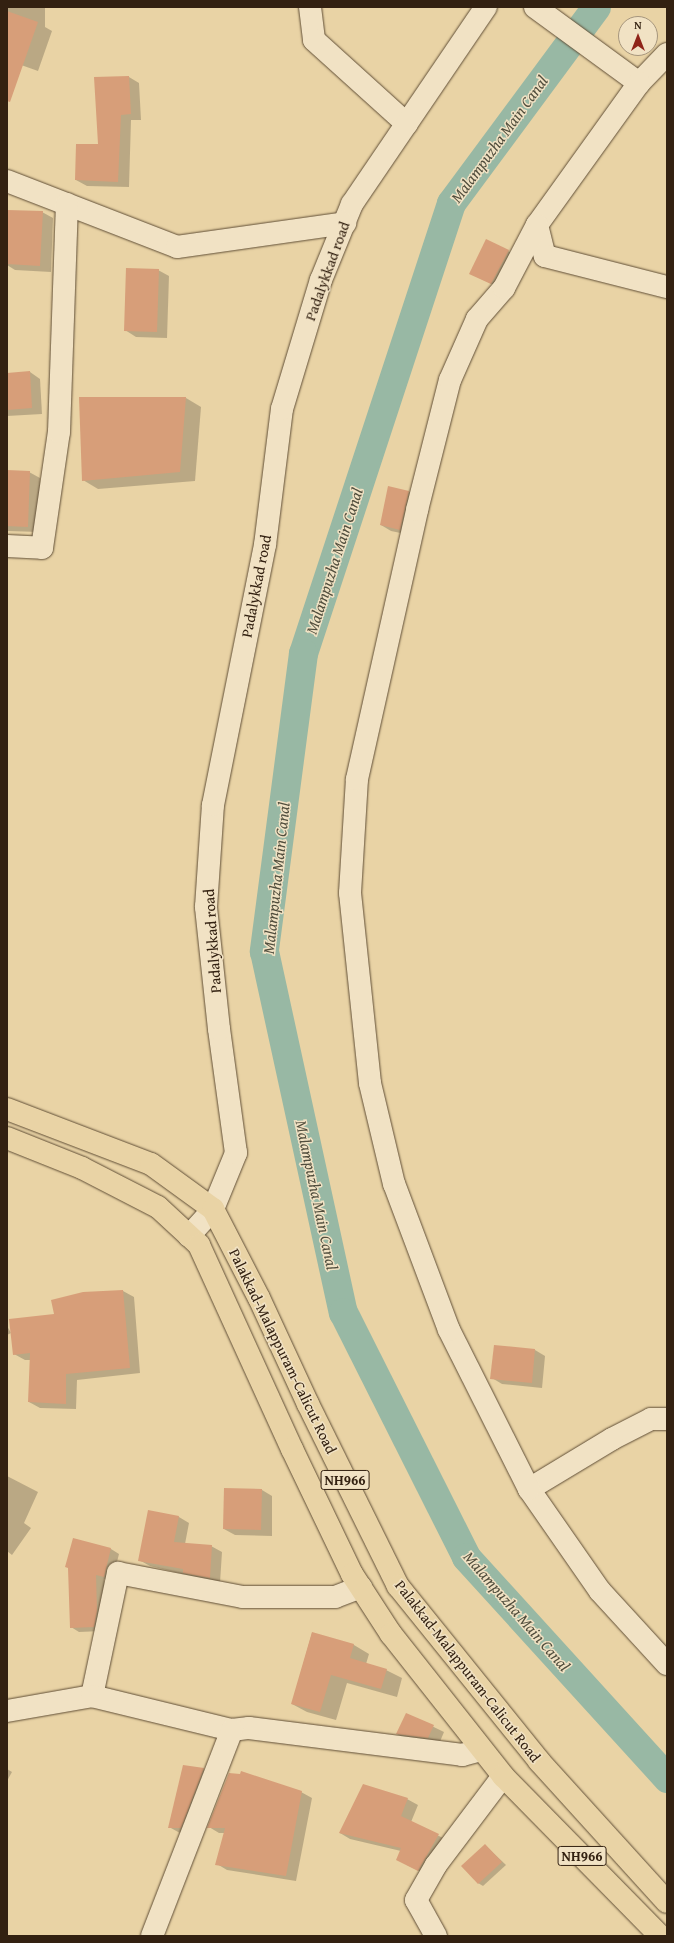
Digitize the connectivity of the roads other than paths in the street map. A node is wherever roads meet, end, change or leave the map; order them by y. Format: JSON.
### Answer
{"nodes":[{"id":1,"x":310,"y":7,"type":"edge"},
{"id":2,"x":486,"y":7,"type":"edge"},
{"id":3,"x":535,"y":7,"type":"edge"},
{"id":4,"x":667,"y":54,"type":"edge"},
{"id":5,"x":639,"y":82,"type":"junction"},
{"id":6,"x":407,"y":124,"type":"junction"},
{"id":7,"x":7,"y":181,"type":"edge"},
{"id":8,"x":67,"y":204,"type":"junction"},
{"id":9,"x":345,"y":223,"type":"junction"},
{"id":10,"x":537,"y":225,"type":"junction"},
{"id":11,"x":667,"y":287,"type":"edge"},
{"id":12,"x":7,"y":546,"type":"edge"},
{"id":13,"x":7,"y":1109,"type":"edge"},
{"id":14,"x":7,"y":1138,"type":"edge"},
{"id":15,"x":213,"y":1209,"type":"junction"},
{"id":16,"x":189,"y":1236,"type":"junction"},
{"id":17,"x":667,"y":1419,"type":"edge"},
{"id":18,"x":529,"y":1489,"type":"junction"},
{"id":19,"x":361,"y":1587,"type":"junction"},
{"id":20,"x":667,"y":1664,"type":"edge"},
{"id":21,"x":92,"y":1696,"type":"junction"},
{"id":22,"x":8,"y":1715,"type":"edge"},
{"id":23,"x":232,"y":1730,"type":"junction"},
{"id":24,"x":481,"y":1750,"type":"junction"},
{"id":25,"x":503,"y":1776,"type":"junction"},
{"id":26,"x":667,"y":1902,"type":"edge"},
{"id":27,"x":152,"y":1936,"type":"edge"},
{"id":28,"x":436,"y":1936,"type":"edge"},
{"id":29,"x":660,"y":1936,"type":"edge"}],
"edges":[{"from":1,"to":6,"type":"street"},
{"from":2,"to":6,"type":"street","name":"Padalykkad road"},
{"from":3,"to":5,"type":"street"},
{"from":4,"to":5,"type":"street"},
{"from":5,"to":10,"type":"street"},
{"from":6,"to":9,"type":"street","name":"Padalykkad road"},
{"from":7,"to":8,"type":"street"},
{"from":8,"to":9,"type":"street"},
{"from":8,"to":12,"type":"street"},
{"from":9,"to":15,"type":"street","name":"Padalykkad road"},
{"from":10,"to":11,"type":"street"},
{"from":10,"to":18,"type":"street"},
{"from":13,"to":15,"type":"highway","name":"Palakkad-Malappuram-Calicut Road","number":"NH966"},
{"from":14,"to":16,"type":"highway","name":"Palakkad-Malappuram-Calicut Road","number":"NH966"},
{"from":15,"to":16,"type":"street","name":"Padalykkad road"},
{"from":15,"to":26,"type":"highway","name":"Palakkad-Malappuram-Calicut Road","number":"NH966"},
{"from":16,"to":19,"type":"highway","name":"Palakkad-Malappuram-Calicut Road","number":"NH966"},
{"from":17,"to":18,"type":"street"},
{"from":18,"to":20,"type":"street"},
{"from":19,"to":21,"type":"street"},
{"from":19,"to":24,"type":"highway","name":"Palakkad-Malappuram-Calicut Road","number":"NH966"},
{"from":21,"to":22,"type":"street"},
{"from":21,"to":23,"type":"street"},
{"from":23,"to":24,"type":"street"},
{"from":23,"to":27,"type":"street"},
{"from":24,"to":25,"type":"highway","name":"Palakkad-Malappuram-Calicut Road","number":"NH966"},
{"from":25,"to":28,"type":"street"},
{"from":25,"to":29,"type":"highway","name":"Palakkad-Malappuram-Calicut Road","number":"NH966"}]}
